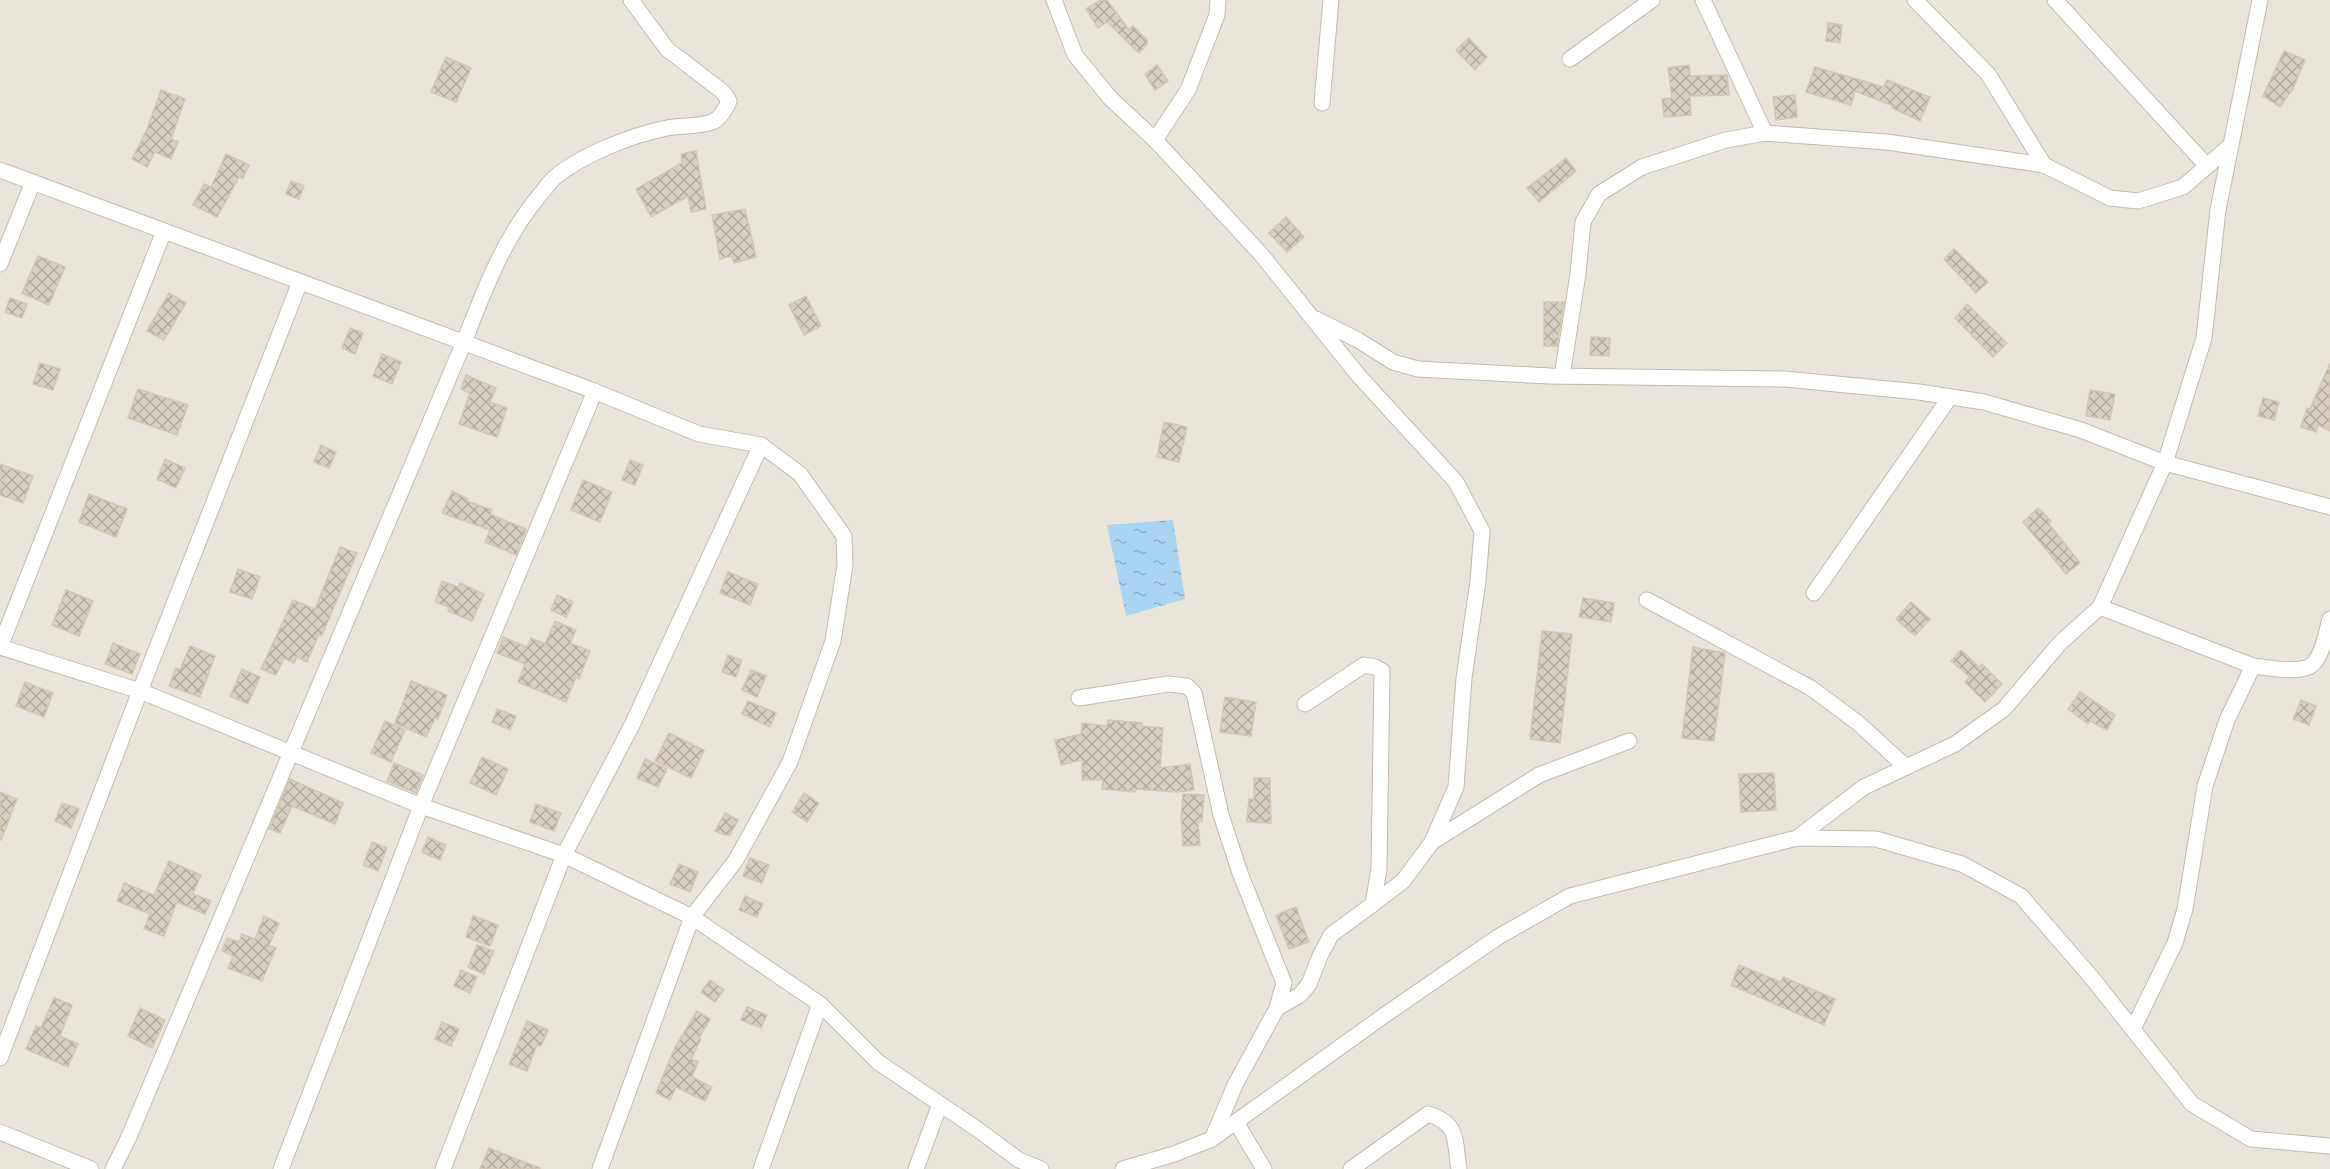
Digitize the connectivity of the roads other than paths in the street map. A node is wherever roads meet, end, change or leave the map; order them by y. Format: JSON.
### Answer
{"nodes":[{"id":1,"x":631,"y":0,"type":"edge"},
{"id":2,"x":1054,"y":0,"type":"edge"},
{"id":3,"x":1218,"y":0,"type":"edge"},
{"id":4,"x":1331,"y":0,"type":"edge"},
{"id":5,"x":1652,"y":0,"type":"edge"},
{"id":6,"x":1703,"y":0,"type":"edge"},
{"id":7,"x":1915,"y":0,"type":"edge"},
{"id":8,"x":2055,"y":0,"type":"edge"},
{"id":9,"x":2260,"y":0,"type":"edge"},
{"id":10,"x":1570,"y":59,"type":"dead end"},
{"id":11,"x":1322,"y":103,"type":"dead end"},
{"id":12,"x":1765,"y":133,"type":"junction"},
{"id":13,"x":1155,"y":140,"type":"junction"},
{"id":14,"x":2231,"y":145,"type":"junction"},
{"id":15,"x":2044,"y":165,"type":"junction"},
{"id":16,"x":2207,"y":166,"type":"junction"},
{"id":17,"x":0,"y":170,"type":"edge"},
{"id":18,"x":33,"y":182,"type":"junction"},
{"id":19,"x":164,"y":231,"type":"junction"},
{"id":20,"x":0,"y":264,"type":"edge"},
{"id":21,"x":300,"y":282,"type":"junction"},
{"id":22,"x":1311,"y":316,"type":"junction"},
{"id":23,"x":464,"y":342,"type":"junction"},
{"id":24,"x":1562,"y":376,"type":"junction"},
{"id":25,"x":595,"y":391,"type":"junction"},
{"id":26,"x":1950,"y":397,"type":"junction"},
{"id":27,"x":761,"y":445,"type":"junction"},
{"id":28,"x":2165,"y":463,"type":"junction"},
{"id":29,"x":2330,"y":507,"type":"edge"},
{"id":30,"x":1814,"y":593,"type":"dead end"},
{"id":31,"x":1647,"y":600,"type":"dead end"},
{"id":32,"x":2100,"y":607,"type":"junction"},
{"id":33,"x":2330,"y":620,"type":"edge"},
{"id":34,"x":0,"y":647,"type":"edge"},
{"id":35,"x":2253,"y":666,"type":"junction"},
{"id":36,"x":140,"y":691,"type":"junction"},
{"id":37,"x":1079,"y":698,"type":"dead end"},
{"id":38,"x":1305,"y":704,"type":"dead end"},
{"id":39,"x":1629,"y":741,"type":"dead end"},
{"id":40,"x":291,"y":751,"type":"junction"},
{"id":41,"x":1906,"y":767,"type":"junction"},
{"id":42,"x":421,"y":806,"type":"junction"},
{"id":43,"x":1797,"y":838,"type":"junction"},
{"id":44,"x":1432,"y":842,"type":"junction"},
{"id":45,"x":564,"y":855,"type":"junction"},
{"id":46,"x":1373,"y":904,"type":"junction"},
{"id":47,"x":692,"y":917,"type":"junction"},
{"id":48,"x":820,"y":1004,"type":"junction"},
{"id":49,"x":1277,"y":1008,"type":"junction"},
{"id":50,"x":2133,"y":1029,"type":"junction"},
{"id":51,"x":0,"y":1058,"type":"edge"},
{"id":52,"x":940,"y":1104,"type":"junction"},
{"id":53,"x":1236,"y":1122,"type":"junction"},
{"id":54,"x":0,"y":1132,"type":"edge"},
{"id":55,"x":1212,"y":1139,"type":"junction"},
{"id":56,"x":2330,"y":1146,"type":"edge"},
{"id":57,"x":91,"y":1169,"type":"edge"},
{"id":58,"x":113,"y":1169,"type":"edge"},
{"id":59,"x":281,"y":1169,"type":"edge"},
{"id":60,"x":443,"y":1169,"type":"edge"},
{"id":61,"x":600,"y":1169,"type":"edge"},
{"id":62,"x":761,"y":1169,"type":"edge"},
{"id":63,"x":916,"y":1169,"type":"edge"},
{"id":64,"x":1041,"y":1169,"type":"edge"},
{"id":65,"x":1123,"y":1169,"type":"edge"},
{"id":66,"x":1264,"y":1169,"type":"edge"},
{"id":67,"x":1351,"y":1169,"type":"edge"},
{"id":68,"x":1459,"y":1169,"type":"edge"}],
"edges":[{"from":1,"to":23,"type":"street"},
{"from":2,"to":13,"type":"street"},
{"from":3,"to":13,"type":"street"},
{"from":4,"to":11,"type":"street"},
{"from":5,"to":10,"type":"street"},
{"from":6,"to":12,"type":"street"},
{"from":7,"to":15,"type":"street"},
{"from":8,"to":16,"type":"street"},
{"from":9,"to":14,"type":"street"},
{"from":12,"to":15,"type":"street"},
{"from":12,"to":24,"type":"street"},
{"from":13,"to":22,"type":"street"},
{"from":14,"to":16,"type":"street"},
{"from":14,"to":28,"type":"street"},
{"from":15,"to":16,"type":"street"},
{"from":17,"to":18,"type":"street"},
{"from":18,"to":19,"type":"street"},
{"from":18,"to":20,"type":"street"},
{"from":19,"to":21,"type":"street"},
{"from":19,"to":34,"type":"street"},
{"from":21,"to":23,"type":"street"},
{"from":21,"to":36,"type":"street"},
{"from":22,"to":24,"type":"street"},
{"from":22,"to":44,"type":"street"},
{"from":23,"to":25,"type":"street"},
{"from":23,"to":40,"type":"street"},
{"from":24,"to":26,"type":"street"},
{"from":25,"to":27,"type":"street"},
{"from":25,"to":42,"type":"street"},
{"from":26,"to":28,"type":"street"},
{"from":26,"to":30,"type":"street"},
{"from":27,"to":45,"type":"street"},
{"from":27,"to":47,"type":"street"},
{"from":28,"to":29,"type":"street"},
{"from":28,"to":32,"type":"street"},
{"from":31,"to":41,"type":"street"},
{"from":32,"to":35,"type":"street"},
{"from":32,"to":41,"type":"street"},
{"from":33,"to":35,"type":"street"},
{"from":34,"to":36,"type":"street"},
{"from":35,"to":50,"type":"street"},
{"from":36,"to":40,"type":"street"},
{"from":36,"to":51,"type":"street"},
{"from":37,"to":49,"type":"street"},
{"from":38,"to":46,"type":"street"},
{"from":39,"to":44,"type":"street"},
{"from":40,"to":42,"type":"street"},
{"from":40,"to":58,"type":"street"},
{"from":41,"to":43,"type":"street"},
{"from":42,"to":45,"type":"street"},
{"from":42,"to":59,"type":"street"},
{"from":43,"to":50,"type":"street"},
{"from":43,"to":53,"type":"street"},
{"from":44,"to":46,"type":"street"},
{"from":45,"to":47,"type":"street"},
{"from":45,"to":60,"type":"street"},
{"from":46,"to":49,"type":"street"},
{"from":47,"to":48,"type":"street"},
{"from":47,"to":61,"type":"street"},
{"from":48,"to":52,"type":"street"},
{"from":48,"to":62,"type":"street"},
{"from":49,"to":55,"type":"street"},
{"from":50,"to":56,"type":"street"},
{"from":52,"to":63,"type":"street"},
{"from":52,"to":64,"type":"street"},
{"from":53,"to":55,"type":"street"},
{"from":53,"to":66,"type":"street"},
{"from":54,"to":57,"type":"street"},
{"from":55,"to":65,"type":"street"},
{"from":67,"to":68,"type":"street"}]}
